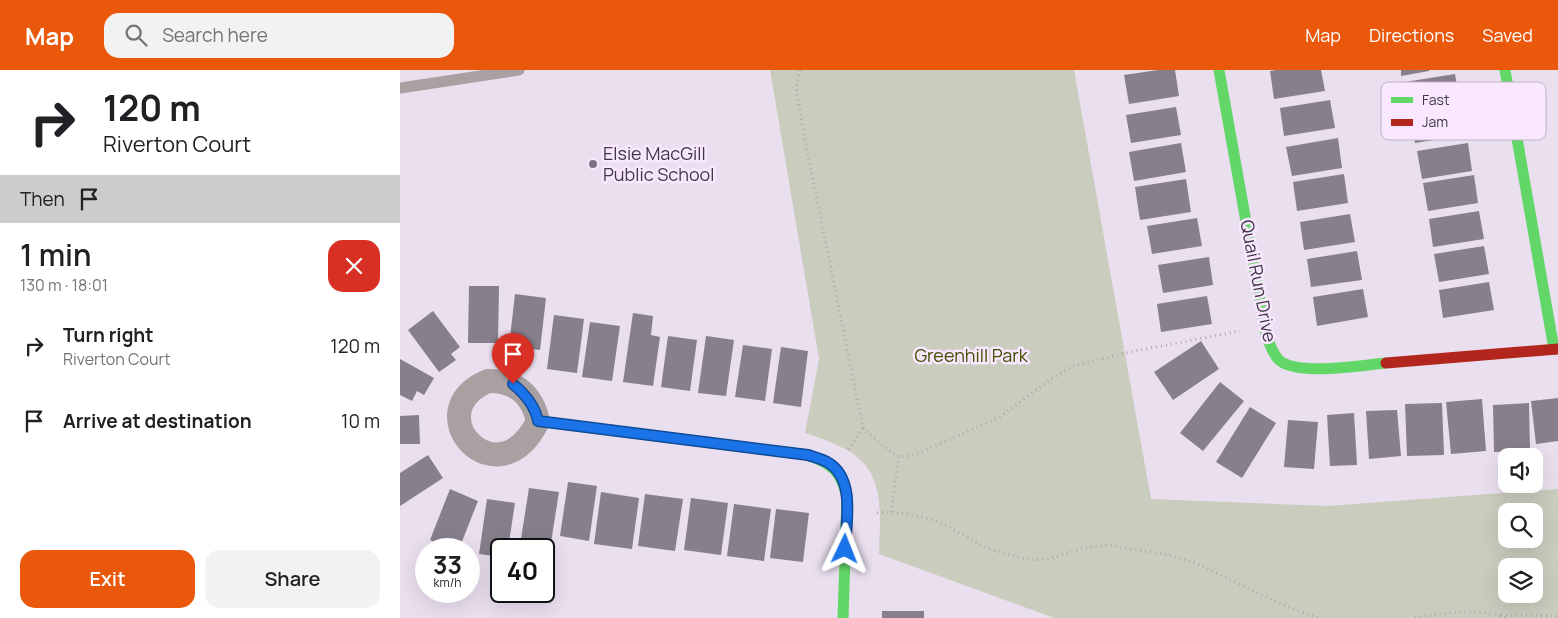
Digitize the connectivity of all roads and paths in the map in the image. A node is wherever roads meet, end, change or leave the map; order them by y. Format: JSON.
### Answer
{"nodes":[{"id":1,"x":519,"y":70,"type":"edge"},
{"id":2,"x":800,"y":70,"type":"edge"},
{"id":3,"x":1218,"y":70,"type":"edge"},
{"id":4,"x":448,"y":75,"type":"edge"},
{"id":5,"x":400,"y":88,"type":"edge"},
{"id":6,"x":1517,"y":140,"type":"edge"},
{"id":7,"x":1240,"y":331,"type":"dead end"},
{"id":8,"x":1556,"y":349,"type":"edge"},
{"id":9,"x":538,"y":421,"type":"dead end"},
{"id":10,"x":863,"y":428,"type":"junction"},
{"id":11,"x":847,"y":452,"type":"dead end"},
{"id":12,"x":899,"y":457,"type":"junction"},
{"id":13,"x":890,"y":512,"type":"junction"},
{"id":14,"x":878,"y":513,"type":"dead end"},
{"id":15,"x":1496,"y":615,"type":"junction"},
{"id":16,"x":1558,"y":616,"type":"edge"},
{"id":17,"x":843,"y":618,"type":"edge"},
{"id":18,"x":1318,"y":618,"type":"edge"},
{"id":19,"x":1415,"y":618,"type":"edge"},
{"id":20,"x":1506,"y":618,"type":"edge"}],
"edges":[{"from":1,"to":4,"type":"lane"},
{"from":2,"to":10,"type":"path"},
{"from":3,"to":8,"type":"street","name":"Quail Run Drive"},
{"from":4,"to":5,"type":"lane"},
{"from":6,"to":8,"type":"street"},
{"from":7,"to":12,"type":"path"},
{"from":9,"to":17,"type":"street"},
{"from":10,"to":11,"type":"path"},
{"from":10,"to":12,"type":"path"},
{"from":12,"to":13,"type":"path"},
{"from":13,"to":14,"type":"path"},
{"from":13,"to":18,"type":"path"},
{"from":15,"to":16,"type":"path"},
{"from":15,"to":19,"type":"path"},
{"from":15,"to":20,"type":"path"}]}
